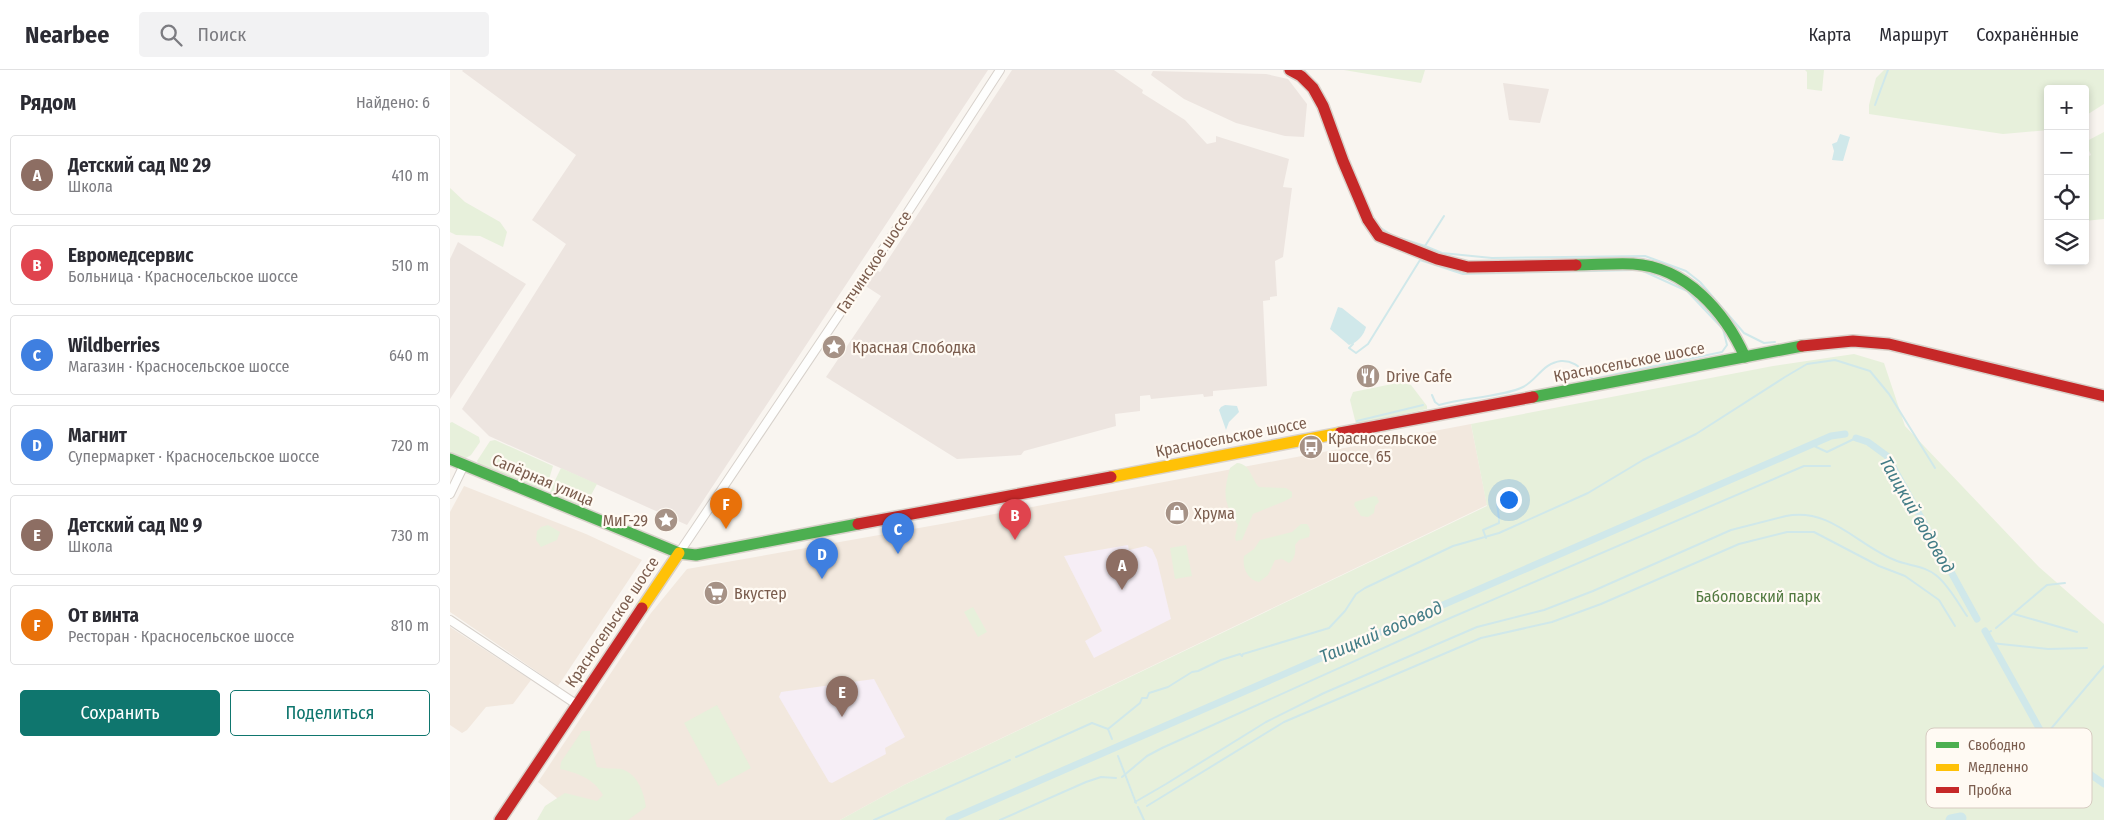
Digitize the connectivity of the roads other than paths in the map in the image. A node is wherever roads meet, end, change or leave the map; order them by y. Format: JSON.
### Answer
{"nodes":[{"id":1,"x":1000,"y":70,"type":"edge"},
{"id":2,"x":1290,"y":70,"type":"edge"},
{"id":3,"x":1745,"y":356,"type":"junction"},
{"id":4,"x":2104,"y":396,"type":"edge"},
{"id":5,"x":450,"y":459,"type":"edge"},
{"id":6,"x":464,"y":465,"type":"junction"},
{"id":7,"x":450,"y":494,"type":"edge"},
{"id":8,"x":679,"y":553,"type":"junction"},
{"id":9,"x":450,"y":620,"type":"edge"},
{"id":10,"x":576,"y":704,"type":"junction"},
{"id":11,"x":500,"y":820,"type":"edge"}],
"edges":[{"from":1,"to":8,"type":"street","name":"Гатчинское шоссе"},
{"from":2,"to":3,"type":"main road"},
{"from":3,"to":4,"type":"main road","name":"Красносельское шоссе"},
{"from":3,"to":8,"type":"main road","name":"Красносельское шоссе"},
{"from":5,"to":6,"type":"main road","name":"Сапёрная улица"},
{"from":6,"to":7,"type":"street"},
{"from":6,"to":8,"type":"main road","name":"Сапёрная улица"},
{"from":8,"to":10,"type":"main road","name":"Красносельское шоссе"},
{"from":9,"to":10,"type":"street"},
{"from":10,"to":11,"type":"main road","name":"Красносельское шоссе"}]}
